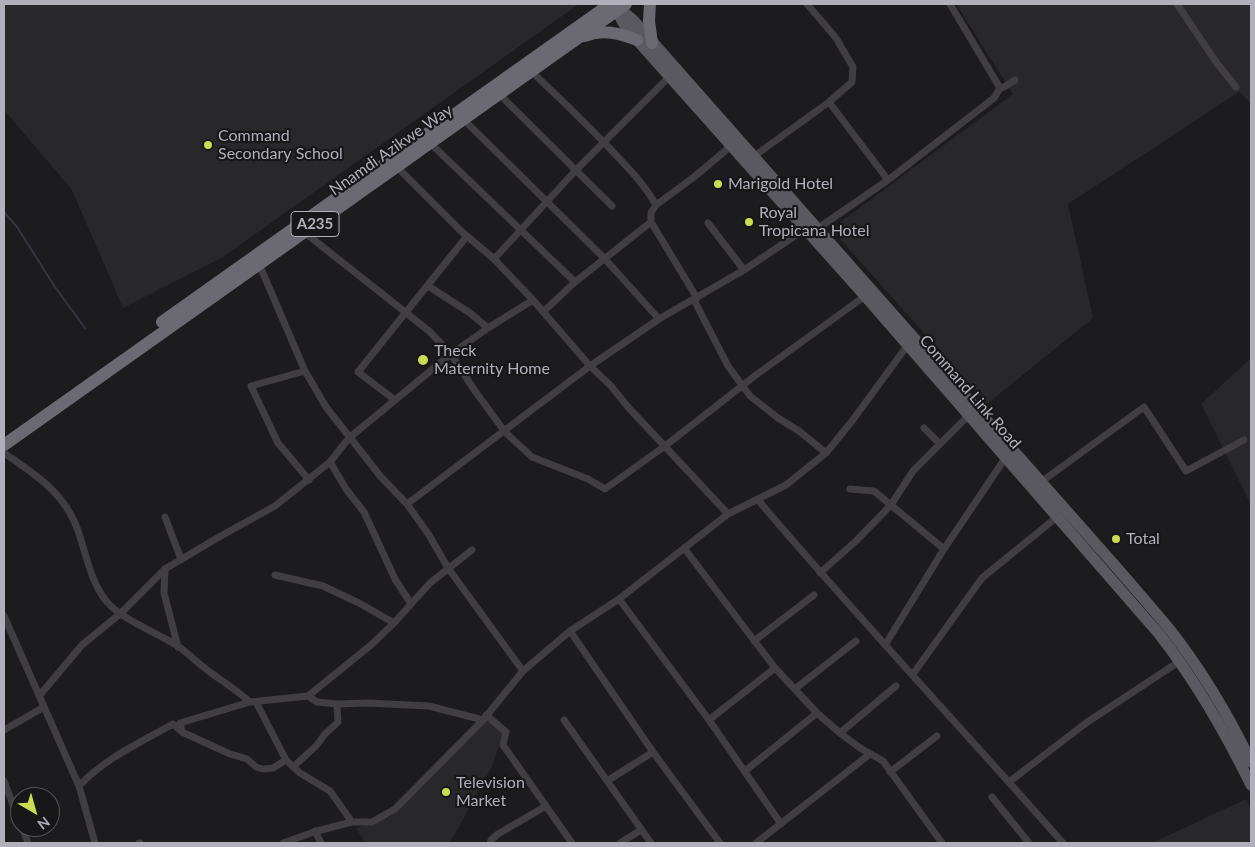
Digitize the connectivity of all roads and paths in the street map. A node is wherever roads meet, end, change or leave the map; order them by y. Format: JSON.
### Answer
{"nodes":[{"id":1,"x":650,"y":4,"type":"edge"},
{"id":2,"x":807,"y":4,"type":"edge"},
{"id":3,"x":950,"y":4,"type":"edge"},
{"id":4,"x":1177,"y":4,"type":"edge"},
{"id":5,"x":618,"y":5,"type":"edge"},
{"id":6,"x":636,"y":40,"type":"junction"},
{"id":7,"x":571,"y":42,"type":"junction"},
{"id":8,"x":652,"y":42,"type":"junction"},
{"id":9,"x":531,"y":71,"type":"junction"},
{"id":10,"x":670,"y":76,"type":"junction"},
{"id":11,"x":1015,"y":80,"type":"dead end"},
{"id":12,"x":1236,"y":87,"type":"dead end"},
{"id":13,"x":1000,"y":88,"type":"junction"},
{"id":14,"x":498,"y":94,"type":"junction"},
{"id":15,"x":829,"y":102,"type":"junction"},
{"id":16,"x":463,"y":119,"type":"junction"},
{"id":17,"x":604,"y":142,"type":"junction"},
{"id":18,"x":430,"y":143,"type":"junction"},
{"id":19,"x":731,"y":146,"type":"junction"},
{"id":20,"x":753,"y":157,"type":"junction"},
{"id":21,"x":397,"y":166,"type":"junction"},
{"id":22,"x":576,"y":170,"type":"junction"},
{"id":23,"x":888,"y":180,"type":"junction"},
{"id":24,"x":547,"y":201,"type":"junction"},
{"id":25,"x":656,"y":205,"type":"junction"},
{"id":26,"x":612,"y":206,"type":"dead end"},
{"id":27,"x":651,"y":222,"type":"junction"},
{"id":28,"x":708,"y":223,"type":"dead end"},
{"id":29,"x":811,"y":229,"type":"junction"},
{"id":30,"x":522,"y":230,"type":"junction"},
{"id":31,"x":304,"y":232,"type":"junction"},
{"id":32,"x":467,"y":236,"type":"junction"},
{"id":33,"x":605,"y":258,"type":"junction"},
{"id":34,"x":494,"y":259,"type":"junction"},
{"id":35,"x":259,"y":264,"type":"junction"},
{"id":36,"x":844,"y":267,"type":"junction"},
{"id":37,"x":744,"y":270,"type":"junction"},
{"id":38,"x":575,"y":282,"type":"junction"},
{"id":39,"x":428,"y":286,"type":"junction"},
{"id":40,"x":865,"y":296,"type":"junction"},
{"id":41,"x":696,"y":299,"type":"junction"},
{"id":42,"x":533,"y":300,"type":"junction"},
{"id":43,"x":544,"y":312,"type":"junction"},
{"id":44,"x":405,"y":314,"type":"junction"},
{"id":45,"x":659,"y":320,"type":"junction"},
{"id":46,"x":488,"y":328,"type":"junction"},
{"id":47,"x":907,"y":346,"type":"junction"},
{"id":48,"x":451,"y":354,"type":"junction"},
{"id":49,"x":590,"y":366,"type":"junction"},
{"id":50,"x":304,"y":371,"type":"junction"},
{"id":51,"x":742,"y":385,"type":"junction"},
{"id":52,"x":395,"y":400,"type":"junction"},
{"id":53,"x":969,"y":415,"type":"junction"},
{"id":54,"x":924,"y":428,"type":"dead end"},
{"id":55,"x":504,"y":432,"type":"junction"},
{"id":56,"x":4,"y":434,"type":"edge"},
{"id":57,"x":349,"y":438,"type":"junction"},
{"id":58,"x":1244,"y":440,"type":"dead end"},
{"id":59,"x":939,"y":443,"type":"junction"},
{"id":60,"x":4,"y":445,"type":"edge"},
{"id":61,"x":665,"y":446,"type":"junction"},
{"id":62,"x":826,"y":453,"type":"junction"},
{"id":63,"x":4,"y":454,"type":"edge"},
{"id":64,"x":1006,"y":457,"type":"junction"},
{"id":65,"x":330,"y":462,"type":"junction"},
{"id":66,"x":309,"y":480,"type":"junction"},
{"id":67,"x":1041,"y":482,"type":"junction"},
{"id":68,"x":850,"y":488,"type":"dead end"},
{"id":69,"x":758,"y":500,"type":"junction"},
{"id":70,"x":407,"y":504,"type":"junction"},
{"id":71,"x":891,"y":505,"type":"junction"},
{"id":72,"x":728,"y":514,"type":"junction"},
{"id":73,"x":165,"y":517,"type":"dead end"},
{"id":74,"x":1057,"y":517,"type":"junction"},
{"id":75,"x":684,"y":548,"type":"junction"},
{"id":76,"x":944,"y":549,"type":"junction"},
{"id":77,"x":472,"y":550,"type":"dead end"},
{"id":78,"x":182,"y":559,"type":"junction"},
{"id":79,"x":448,"y":568,"type":"junction"},
{"id":80,"x":165,"y":569,"type":"junction"},
{"id":81,"x":820,"y":573,"type":"junction"},
{"id":82,"x":275,"y":574,"type":"dead end"},
{"id":83,"x":814,"y":595,"type":"dead end"},
{"id":84,"x":619,"y":599,"type":"junction"},
{"id":85,"x":411,"y":604,"type":"junction"},
{"id":86,"x":121,"y":613,"type":"junction"},
{"id":87,"x":4,"y":616,"type":"edge"},
{"id":88,"x":394,"y":623,"type":"junction"},
{"id":89,"x":570,"y":631,"type":"junction"},
{"id":90,"x":754,"y":641,"type":"junction"},
{"id":91,"x":856,"y":641,"type":"dead end"},
{"id":92,"x":885,"y":645,"type":"junction"},
{"id":93,"x":178,"y":647,"type":"junction"},
{"id":94,"x":1180,"y":661,"type":"junction"},
{"id":95,"x":775,"y":668,"type":"junction"},
{"id":96,"x":523,"y":671,"type":"junction"},
{"id":97,"x":913,"y":674,"type":"junction"},
{"id":98,"x":896,"y":686,"type":"dead end"},
{"id":99,"x":794,"y":689,"type":"junction"},
{"id":100,"x":39,"y":696,"type":"junction"},
{"id":101,"x":308,"y":696,"type":"junction"},
{"id":102,"x":253,"y":702,"type":"junction"},
{"id":103,"x":337,"y":704,"type":"junction"},
{"id":104,"x":44,"y":707,"type":"junction"},
{"id":105,"x":817,"y":713,"type":"junction"},
{"id":106,"x":484,"y":717,"type":"junction"},
{"id":107,"x":564,"y":720,"type":"dead end"},
{"id":108,"x":709,"y":720,"type":"junction"},
{"id":109,"x":4,"y":730,"type":"edge"},
{"id":110,"x":182,"y":732,"type":"junction"},
{"id":111,"x":840,"y":733,"type":"junction"},
{"id":112,"x":937,"y":736,"type":"dead end"},
{"id":113,"x":653,"y":752,"type":"junction"},
{"id":114,"x":870,"y":754,"type":"junction"},
{"id":115,"x":286,"y":760,"type":"junction"},
{"id":116,"x":1251,"y":762,"type":"edge"},
{"id":117,"x":293,"y":767,"type":"junction"},
{"id":118,"x":745,"y":771,"type":"junction"},
{"id":119,"x":890,"y":772,"type":"junction"},
{"id":120,"x":4,"y":781,"type":"edge"},
{"id":121,"x":607,"y":781,"type":"junction"},
{"id":122,"x":1009,"y":782,"type":"junction"},
{"id":123,"x":1251,"y":785,"type":"edge"},
{"id":124,"x":79,"y":786,"type":"junction"},
{"id":125,"x":10,"y":797,"type":"edge"},
{"id":126,"x":992,"y":797,"type":"dead end"},
{"id":127,"x":546,"y":806,"type":"junction"},
{"id":128,"x":352,"y":822,"type":"junction"},
{"id":129,"x":781,"y":824,"type":"junction"},
{"id":130,"x":641,"y":830,"type":"junction"},
{"id":131,"x":315,"y":831,"type":"junction"},
{"id":132,"x":95,"y":843,"type":"edge"},
{"id":133,"x":283,"y":843,"type":"edge"},
{"id":134,"x":321,"y":843,"type":"edge"},
{"id":135,"x":490,"y":843,"type":"edge"},
{"id":136,"x":572,"y":843,"type":"edge"},
{"id":137,"x":620,"y":843,"type":"edge"},
{"id":138,"x":651,"y":843,"type":"edge"},
{"id":139,"x":720,"y":843,"type":"edge"},
{"id":140,"x":756,"y":843,"type":"edge"},
{"id":141,"x":942,"y":843,"type":"edge"},
{"id":142,"x":1029,"y":843,"type":"edge"},
{"id":143,"x":1062,"y":843,"type":"edge"}],
"edges":[{"from":1,"to":8,"type":"highway"},
{"from":2,"to":15,"type":"street"},
{"from":3,"to":13,"type":"street"},
{"from":4,"to":12,"type":"street"},
{"from":5,"to":6,"type":"main road","name":"Command Link Road"},
{"from":5,"to":7,"type":"highway","name":"Nnamdi Azikwe Way","number":"A235"},
{"from":5,"to":8,"type":"main road","name":"Command Link Road"},
{"from":5,"to":56,"type":"highway","name":"Nnamdi Azikwe Way","number":"A235"},
{"from":6,"to":7,"type":"highway"},
{"from":6,"to":10,"type":"main road","name":"Command Link Road"},
{"from":7,"to":9,"type":"highway","name":"Nnamdi Azikwe Way","number":"A235"},
{"from":8,"to":20,"type":"main road","name":"Command Link Road"},
{"from":9,"to":14,"type":"highway","name":"Nnamdi Azikwe Way","number":"A235"},
{"from":9,"to":17,"type":"street"},
{"from":10,"to":17,"type":"street"},
{"from":10,"to":19,"type":"main road","name":"Command Link Road"},
{"from":11,"to":13,"type":"street"},
{"from":13,"to":23,"type":"street"},
{"from":14,"to":16,"type":"highway","name":"Nnamdi Azikwe Way","number":"A235"},
{"from":14,"to":22,"type":"street"},
{"from":15,"to":20,"type":"street"},
{"from":15,"to":23,"type":"street"},
{"from":16,"to":18,"type":"highway","name":"Nnamdi Azikwe Way","number":"A235"},
{"from":16,"to":24,"type":"street"},
{"from":17,"to":22,"type":"street"},
{"from":17,"to":25,"type":"street"},
{"from":18,"to":21,"type":"highway","name":"Nnamdi Azikwe Way","number":"A235"},
{"from":18,"to":30,"type":"street"},
{"from":19,"to":25,"type":"street"},
{"from":19,"to":29,"type":"main road","name":"Command Link Road"},
{"from":20,"to":29,"type":"main road","name":"Command Link Road"},
{"from":21,"to":31,"type":"highway","name":"Nnamdi Azikwe Way","number":"A235"},
{"from":21,"to":32,"type":"street"},
{"from":22,"to":24,"type":"street"},
{"from":22,"to":26,"type":"street"},
{"from":23,"to":29,"type":"street"},
{"from":24,"to":30,"type":"street"},
{"from":24,"to":33,"type":"street"},
{"from":25,"to":27,"type":"street"},
{"from":27,"to":33,"type":"street"},
{"from":27,"to":41,"type":"street"},
{"from":28,"to":37,"type":"street"},
{"from":29,"to":36,"type":"main road","name":"Command Link Road"},
{"from":29,"to":37,"type":"street"},
{"from":30,"to":34,"type":"street"},
{"from":30,"to":38,"type":"street"},
{"from":31,"to":35,"type":"highway","name":"Nnamdi Azikwe Way","number":"A235"},
{"from":31,"to":44,"type":"street"},
{"from":32,"to":34,"type":"street"},
{"from":32,"to":39,"type":"street"},
{"from":33,"to":38,"type":"street"},
{"from":33,"to":45,"type":"street"},
{"from":34,"to":42,"type":"street"},
{"from":35,"to":50,"type":"street"},
{"from":35,"to":60,"type":"highway","name":"Nnamdi Azikwe Way","number":"A235"},
{"from":36,"to":40,"type":"main road","name":"Command Link Road"},
{"from":36,"to":67,"type":"main road","name":"Command Link Road"},
{"from":37,"to":41,"type":"street"},
{"from":38,"to":43,"type":"street"},
{"from":39,"to":44,"type":"street"},
{"from":39,"to":46,"type":"street"},
{"from":40,"to":47,"type":"main road","name":"Command Link Road"},
{"from":40,"to":51,"type":"street"},
{"from":41,"to":45,"type":"street"},
{"from":41,"to":51,"type":"street"},
{"from":42,"to":43,"type":"street"},
{"from":42,"to":46,"type":"street"},
{"from":43,"to":49,"type":"street"},
{"from":44,"to":48,"type":"street"},
{"from":44,"to":52,"type":"street"},
{"from":45,"to":49,"type":"street"},
{"from":46,"to":48,"type":"street"},
{"from":47,"to":53,"type":"main road","name":"Command Link Road"},
{"from":47,"to":62,"type":"street"},
{"from":48,"to":52,"type":"street"},
{"from":48,"to":55,"type":"street"},
{"from":49,"to":55,"type":"street"},
{"from":49,"to":61,"type":"street"},
{"from":50,"to":57,"type":"street"},
{"from":50,"to":66,"type":"street"},
{"from":51,"to":61,"type":"street"},
{"from":51,"to":62,"type":"street"},
{"from":52,"to":57,"type":"street"},
{"from":53,"to":59,"type":"street"},
{"from":53,"to":64,"type":"main road","name":"Command Link Road"},
{"from":54,"to":59,"type":"street"},
{"from":55,"to":61,"type":"street"},
{"from":55,"to":70,"type":"street"},
{"from":57,"to":65,"type":"street"},
{"from":57,"to":70,"type":"street"},
{"from":58,"to":67,"type":"street"},
{"from":59,"to":71,"type":"street"},
{"from":61,"to":72,"type":"street"},
{"from":62,"to":69,"type":"street"},
{"from":63,"to":86,"type":"street"},
{"from":64,"to":74,"type":"main road","name":"Command Link Road"},
{"from":64,"to":76,"type":"street"},
{"from":65,"to":66,"type":"street"},
{"from":65,"to":85,"type":"street"},
{"from":66,"to":78,"type":"street"},
{"from":67,"to":116,"type":"main road","name":"Command Link Road"},
{"from":68,"to":71,"type":"street"},
{"from":69,"to":72,"type":"street"},
{"from":69,"to":81,"type":"street"},
{"from":70,"to":79,"type":"street"},
{"from":71,"to":76,"type":"street"},
{"from":71,"to":81,"type":"street"},
{"from":72,"to":75,"type":"street"},
{"from":73,"to":78,"type":"street"},
{"from":74,"to":94,"type":"main road","name":"Command Link Road"},
{"from":74,"to":97,"type":"street"},
{"from":75,"to":84,"type":"street"},
{"from":75,"to":90,"type":"street"},
{"from":76,"to":92,"type":"street"},
{"from":77,"to":79,"type":"street"},
{"from":78,"to":80,"type":"street"},
{"from":79,"to":85,"type":"street"},
{"from":79,"to":96,"type":"street"},
{"from":80,"to":86,"type":"street"},
{"from":80,"to":93,"type":"street"},
{"from":81,"to":92,"type":"street"},
{"from":82,"to":88,"type":"street"},
{"from":83,"to":90,"type":"street"},
{"from":84,"to":89,"type":"street"},
{"from":84,"to":108,"type":"street"},
{"from":85,"to":88,"type":"street"},
{"from":86,"to":93,"type":"street"},
{"from":86,"to":100,"type":"street"},
{"from":87,"to":100,"type":"street"},
{"from":88,"to":101,"type":"street"},
{"from":89,"to":96,"type":"street"},
{"from":89,"to":113,"type":"street"},
{"from":90,"to":95,"type":"street"},
{"from":91,"to":99,"type":"street"},
{"from":92,"to":97,"type":"street"},
{"from":93,"to":102,"type":"street"},
{"from":94,"to":122,"type":"street"},
{"from":94,"to":123,"type":"main road","name":"Command Link Road"},
{"from":95,"to":99,"type":"street"},
{"from":95,"to":108,"type":"street"},
{"from":96,"to":106,"type":"street"},
{"from":97,"to":122,"type":"street"},
{"from":98,"to":111,"type":"street"},
{"from":99,"to":105,"type":"street"},
{"from":100,"to":104,"type":"street"},
{"from":101,"to":102,"type":"street"},
{"from":101,"to":103,"type":"street"},
{"from":102,"to":110,"type":"street"},
{"from":102,"to":115,"type":"street"},
{"from":103,"to":106,"type":"street"},
{"from":103,"to":117,"type":"street"},
{"from":104,"to":109,"type":"street"},
{"from":104,"to":124,"type":"street"},
{"from":105,"to":111,"type":"street"},
{"from":105,"to":118,"type":"street"},
{"from":106,"to":127,"type":"street"},
{"from":106,"to":128,"type":"street"},
{"from":107,"to":121,"type":"street"},
{"from":108,"to":118,"type":"street"},
{"from":110,"to":115,"type":"street"},
{"from":110,"to":124,"type":"street"},
{"from":111,"to":114,"type":"street"},
{"from":112,"to":119,"type":"street"},
{"from":113,"to":121,"type":"street"},
{"from":113,"to":139,"type":"street"},
{"from":114,"to":119,"type":"street"},
{"from":114,"to":129,"type":"street"},
{"from":115,"to":117,"type":"street"},
{"from":117,"to":128,"type":"street"},
{"from":118,"to":129,"type":"street"},
{"from":119,"to":141,"type":"street"},
{"from":120,"to":125,"type":"street"},
{"from":121,"to":130,"type":"street"},
{"from":122,"to":143,"type":"street"},
{"from":124,"to":132,"type":"street"},
{"from":126,"to":142,"type":"street"},
{"from":127,"to":135,"type":"street"},
{"from":127,"to":136,"type":"street"},
{"from":128,"to":131,"type":"street"},
{"from":129,"to":140,"type":"street"},
{"from":130,"to":137,"type":"street"},
{"from":130,"to":138,"type":"street"},
{"from":131,"to":133,"type":"street"},
{"from":131,"to":134,"type":"street"}]}
